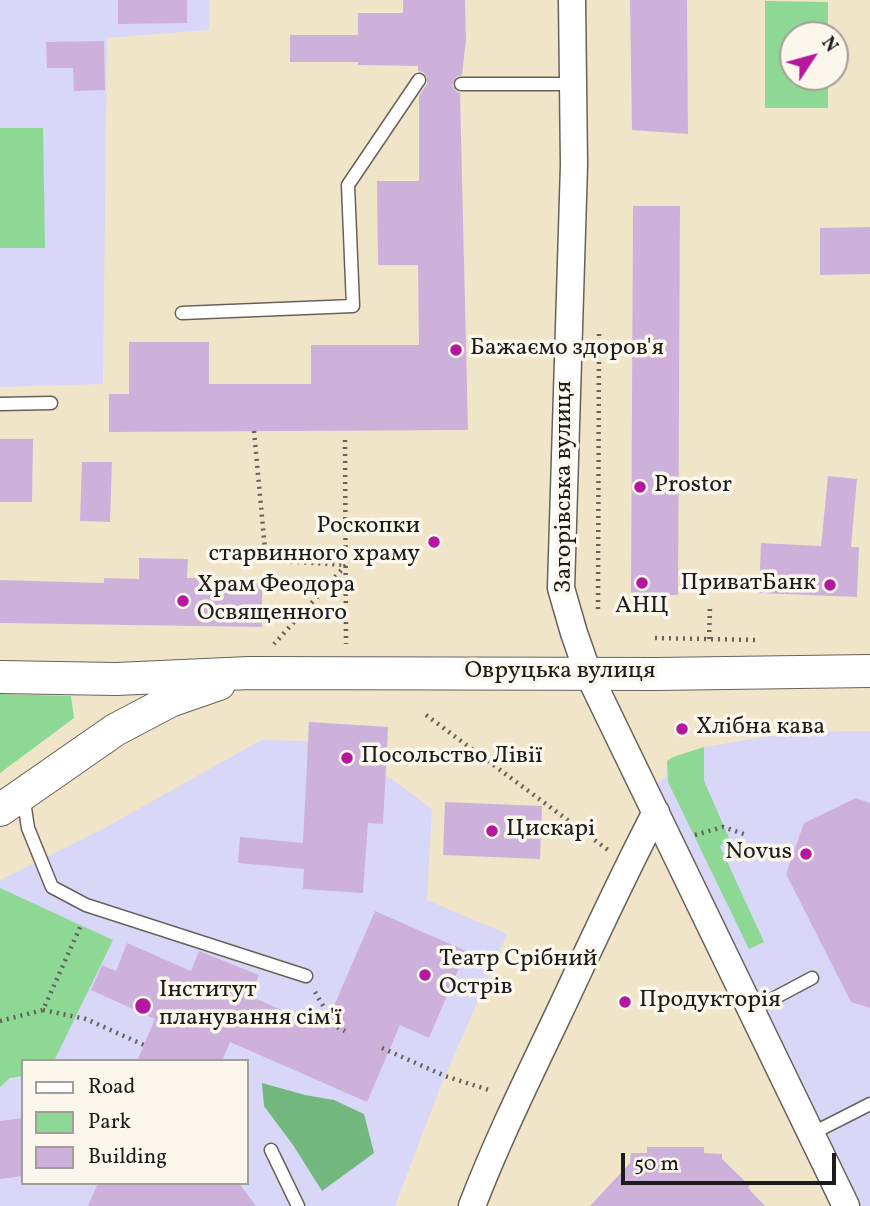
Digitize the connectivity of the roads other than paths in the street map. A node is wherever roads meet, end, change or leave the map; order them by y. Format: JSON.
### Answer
{"nodes":[{"id":1,"x":572,"y":0,"type":"edge"},
{"id":2,"x":419,"y":80,"type":"dead end"},
{"id":3,"x":461,"y":84,"type":"dead end"},
{"id":4,"x":572,"y":84,"type":"junction"},
{"id":5,"x":182,"y":313,"type":"dead end"},
{"id":6,"x":51,"y":403,"type":"dead end"},
{"id":7,"x":0,"y":404,"type":"edge"},
{"id":8,"x":870,"y":671,"type":"edge"},
{"id":9,"x":249,"y":673,"type":"junction"},
{"id":10,"x":588,"y":673,"type":"junction"},
{"id":11,"x":0,"y":677,"type":"edge"},
{"id":12,"x":11,"y":801,"type":"edge"},
{"id":13,"x":656,"y":813,"type":"junction"},
{"id":14,"x":306,"y":976,"type":"road end"},
{"id":15,"x":812,"y":978,"type":"dead end"},
{"id":16,"x":752,"y":1010,"type":"junction"},
{"id":17,"x":870,"y":1104,"type":"edge"},
{"id":18,"x":811,"y":1134,"type":"junction"},
{"id":19,"x":271,"y":1150,"type":"dead end"},
{"id":20,"x":298,"y":1206,"type":"edge"},
{"id":21,"x":472,"y":1206,"type":"edge"},
{"id":22,"x":846,"y":1206,"type":"edge"}],
"edges":[{"from":1,"to":4,"type":"street","name":"Загорівська вулиця"},
{"from":2,"to":5,"type":"lane"},
{"from":3,"to":4,"type":"lane"},
{"from":4,"to":10,"type":"street","name":"Загорівська вулиця"},
{"from":6,"to":7,"type":"lane"},
{"from":8,"to":10,"type":"street","name":"Овруцька вулиця"},
{"from":9,"to":10,"type":"street","name":"Овруцька вулиця"},
{"from":9,"to":11,"type":"street","name":"Овруцька вулиця"},
{"from":9,"to":12,"type":"street","name":"Овруцька вулиця"},
{"from":10,"to":13,"type":"street","name":"Загорівська вулиця"},
{"from":12,"to":14,"type":"lane"},
{"from":13,"to":16,"type":"street","name":"Загорівська вулиця"},
{"from":13,"to":21,"type":"street"},
{"from":15,"to":16,"type":"lane"},
{"from":16,"to":18,"type":"street","name":"Загорівська вулиця"},
{"from":17,"to":18,"type":"lane"},
{"from":18,"to":22,"type":"street","name":"Загорівська вулиця"},
{"from":19,"to":20,"type":"lane"}]}
